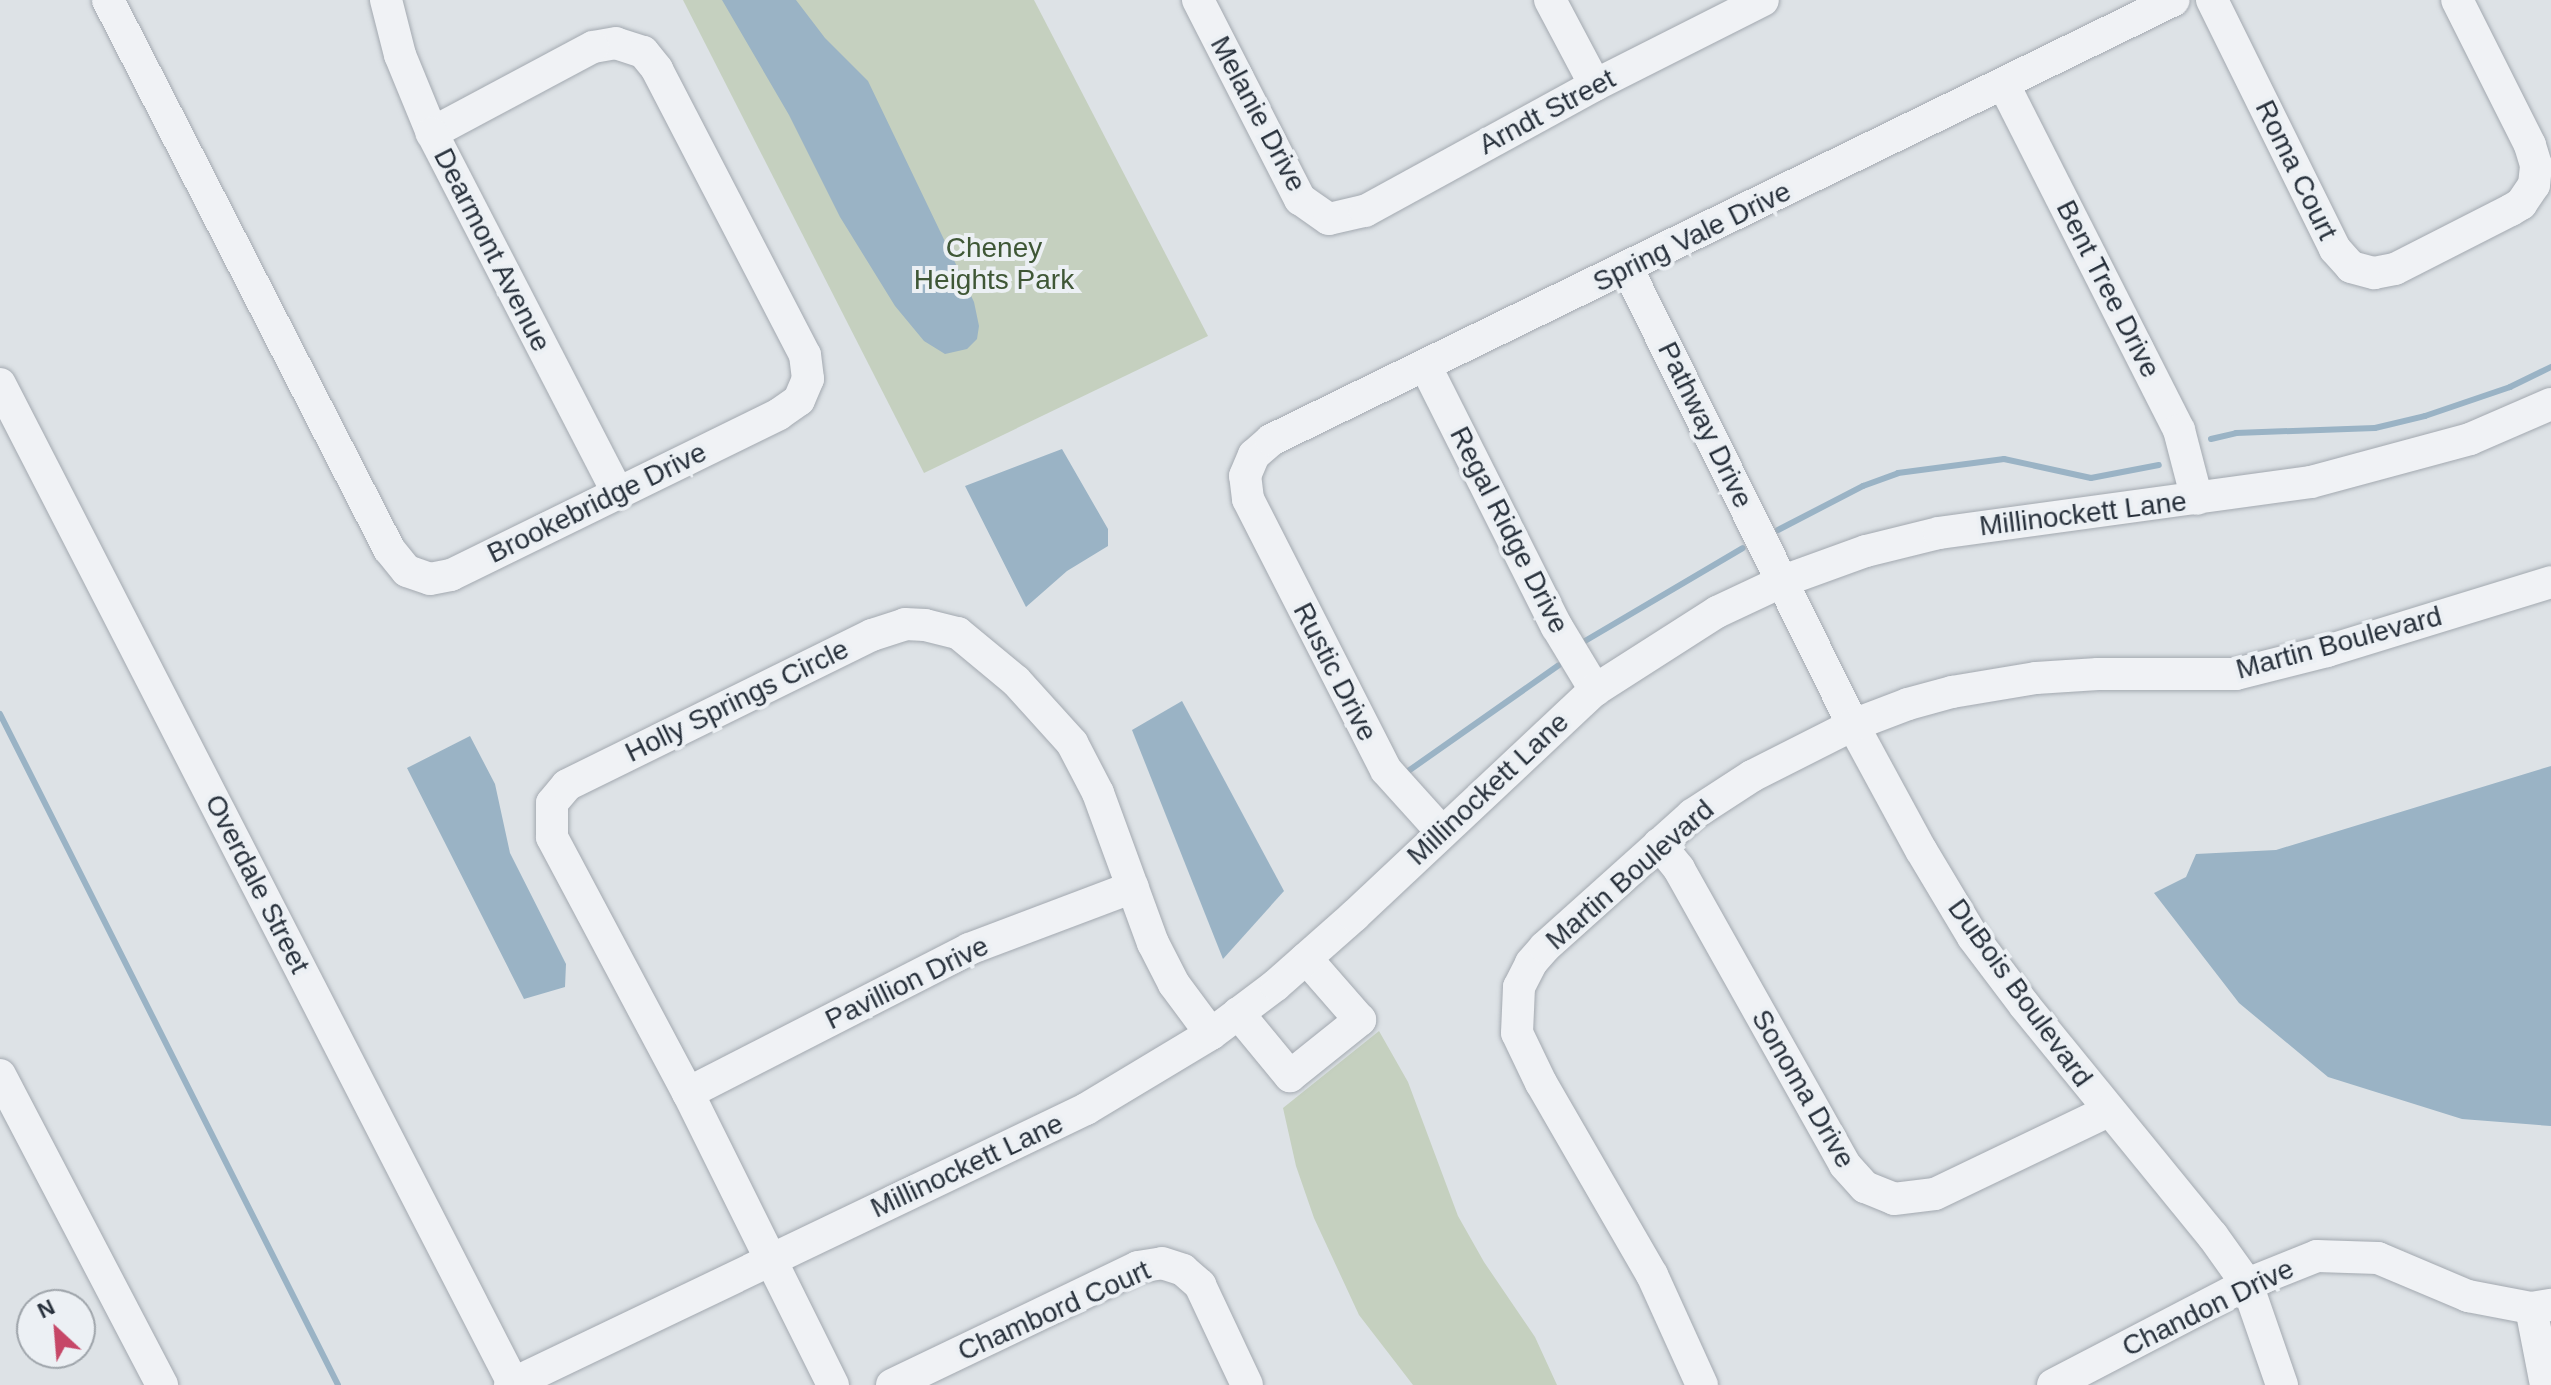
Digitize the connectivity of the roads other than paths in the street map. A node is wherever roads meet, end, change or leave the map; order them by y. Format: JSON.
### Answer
{"nodes":[{"id":1,"x":108,"y":0,"type":"edge"},
{"id":2,"x":386,"y":0,"type":"edge"},
{"id":3,"x":1198,"y":0,"type":"edge"},
{"id":4,"x":1550,"y":0,"type":"edge"},
{"id":5,"x":1763,"y":0,"type":"edge"},
{"id":6,"x":2174,"y":0,"type":"edge"},
{"id":7,"x":2212,"y":0,"type":"edge"},
{"id":8,"x":2457,"y":0,"type":"edge"},
{"id":9,"x":1595,"y":85,"type":"junction"},
{"id":10,"x":2004,"y":85,"type":"junction"},
{"id":11,"x":432,"y":133,"type":"junction"},
{"id":12,"x":1329,"y":219,"type":"joint"},
{"id":13,"x":1627,"y":268,"type":"junction"},
{"id":14,"x":1426,"y":367,"type":"junction"},
{"id":15,"x":0,"y":384,"type":"edge"},
{"id":16,"x":2549,"y":409,"type":"edge"},
{"id":17,"x":617,"y":492,"type":"junction"},
{"id":18,"x":1248,"y":499,"type":"joint"},
{"id":19,"x":2197,"y":499,"type":"junction"},
{"id":20,"x":1783,"y":581,"type":"junction"},
{"id":21,"x":2551,"y":582,"type":"edge"},
{"id":22,"x":1595,"y":690,"type":"junction"},
{"id":23,"x":1853,"y":725,"type":"junction"},
{"id":24,"x":1441,"y":831,"type":"junction"},
{"id":25,"x":1659,"y":844,"type":"junction"},
{"id":26,"x":1133,"y":887,"type":"junction"},
{"id":27,"x":1306,"y":958,"type":"junction"},
{"id":28,"x":1238,"y":1013,"type":"junction"},
{"id":29,"x":1211,"y":1034,"type":"junction"},
{"id":30,"x":3,"y":1087,"type":"edge"},
{"id":31,"x":688,"y":1093,"type":"junction"},
{"id":32,"x":2108,"y":1111,"type":"junction"},
{"id":33,"x":771,"y":1259,"type":"junction"},
{"id":34,"x":2247,"y":1284,"type":"junction"},
{"id":35,"x":2541,"y":1307,"type":"edge"},
{"id":36,"x":512,"y":1384,"type":"edge"},
{"id":37,"x":162,"y":1385,"type":"edge"},
{"id":38,"x":833,"y":1385,"type":"edge"},
{"id":39,"x":892,"y":1385,"type":"edge"},
{"id":40,"x":1247,"y":1385,"type":"edge"},
{"id":41,"x":1702,"y":1385,"type":"edge"},
{"id":42,"x":2053,"y":1385,"type":"edge"},
{"id":43,"x":2282,"y":1385,"type":"edge"},
{"id":44,"x":2546,"y":1385,"type":"edge"}],
"edges":[{"from":1,"to":17,"type":"street","name":"Brookebridge Drive"},
{"from":2,"to":11,"type":"street","name":"Dearmont Avenue"},
{"from":3,"to":12,"type":"street","name":"Melanie Drive"},
{"from":4,"to":9,"type":"street"},
{"from":5,"to":9,"type":"street","name":"Arndt Street"},
{"from":6,"to":10,"type":"street","name":"Spring Vale Drive"},
{"from":7,"to":8,"type":"street","name":"Roma Court"},
{"from":9,"to":12,"type":"street","name":"Arndt Street"},
{"from":10,"to":13,"type":"street","name":"Spring Vale Drive"},
{"from":10,"to":19,"type":"street","name":"Bent Tree Drive"},
{"from":11,"to":17,"type":"street","name":"Dearmont Avenue"},
{"from":11,"to":17,"type":"street","name":"Brookebridge Drive"},
{"from":13,"to":14,"type":"street","name":"Spring Vale Drive"},
{"from":13,"to":20,"type":"street","name":"Pathway Drive"},
{"from":14,"to":18,"type":"street","name":"Spring Vale Drive"},
{"from":14,"to":22,"type":"street","name":"Regal Ridge Drive"},
{"from":15,"to":36,"type":"street","name":"Overdale Street"},
{"from":16,"to":19,"type":"street","name":"Millinockett Lane"},
{"from":18,"to":24,"type":"street","name":"Rustic Drive"},
{"from":19,"to":20,"type":"street","name":"Millinockett Lane"},
{"from":20,"to":22,"type":"street","name":"Millinockett Lane"},
{"from":20,"to":23,"type":"street","name":"DuBois Boulevard"},
{"from":21,"to":23,"type":"street","name":"Martin Boulevard"},
{"from":22,"to":24,"type":"street","name":"Millinockett Lane"},
{"from":23,"to":25,"type":"street","name":"Martin Boulevard"},
{"from":23,"to":32,"type":"street","name":"DuBois Boulevard"},
{"from":24,"to":27,"type":"street","name":"Millinockett Lane"},
{"from":25,"to":32,"type":"street","name":"Sonoma Drive"},
{"from":25,"to":41,"type":"street","name":"Martin Boulevard"},
{"from":26,"to":29,"type":"street","name":"Holly Springs Circle"},
{"from":26,"to":31,"type":"street","name":"Pavillion Drive"},
{"from":26,"to":31,"type":"street","name":"Holly Springs Circle"},
{"from":27,"to":28,"type":"street","name":"Millinockett Lane"},
{"from":27,"to":28,"type":"street"},
{"from":28,"to":29,"type":"street","name":"Millinockett Lane"},
{"from":29,"to":33,"type":"street","name":"Millinockett Lane"},
{"from":30,"to":37,"type":"street"},
{"from":31,"to":33,"type":"street","name":"Holly Springs Circle"},
{"from":32,"to":34,"type":"street","name":"DuBois Boulevard"},
{"from":33,"to":36,"type":"street","name":"Millinockett Lane"},
{"from":33,"to":38,"type":"street"},
{"from":34,"to":35,"type":"street","name":"Chandon Drive"},
{"from":34,"to":42,"type":"street","name":"Chandon Drive"},
{"from":34,"to":43,"type":"street","name":"DuBois Boulevard"},
{"from":35,"to":44,"type":"street"},
{"from":39,"to":40,"type":"street","name":"Chambord Court"}]}
